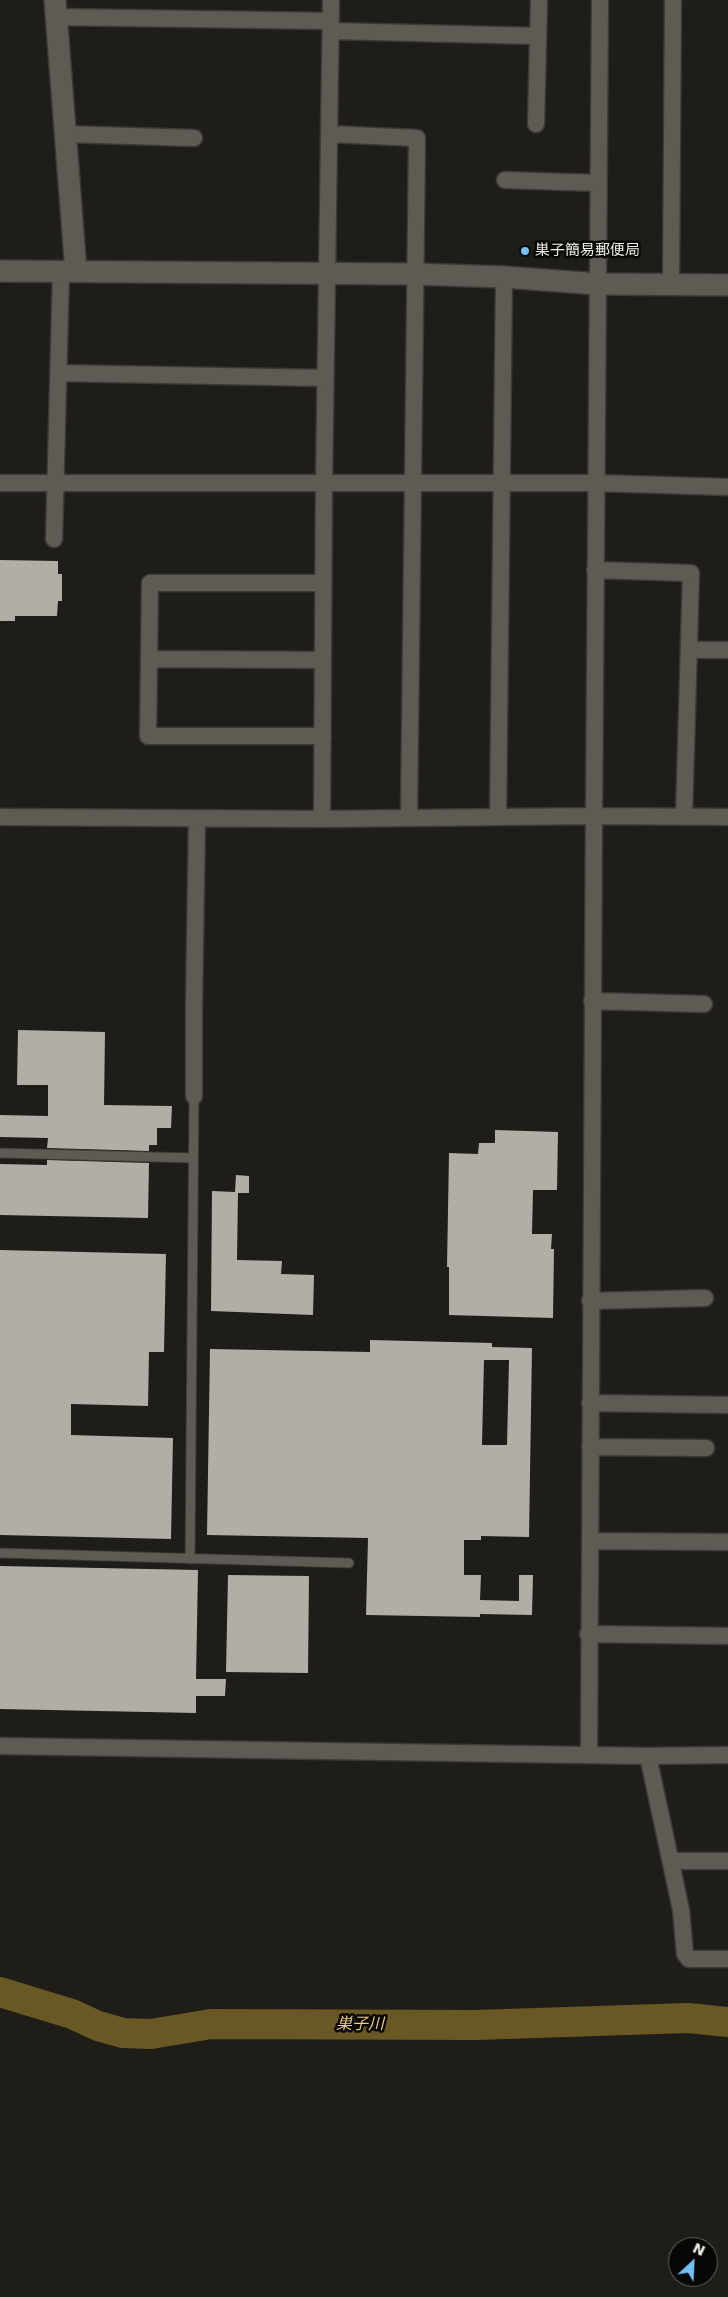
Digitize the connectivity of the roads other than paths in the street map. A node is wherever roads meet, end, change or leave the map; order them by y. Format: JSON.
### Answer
{"nodes":[{"id":1,"x":331,"y":0,"type":"edge"},
{"id":2,"x":539,"y":0,"type":"edge"},
{"id":3,"x":600,"y":0,"type":"edge"},
{"id":4,"x":673,"y":0,"type":"edge"},
{"id":5,"x":56,"y":8,"type":"edge"},
{"id":6,"x":331,"y":26,"type":"junction"},
{"id":7,"x":538,"y":36,"type":"junction"},
{"id":8,"x":536,"y":124,"type":"dead end"},
{"id":9,"x":65,"y":134,"type":"junction"},
{"id":10,"x":330,"y":134,"type":"junction"},
{"id":11,"x":194,"y":138,"type":"dead end"},
{"id":12,"x":505,"y":180,"type":"dead end"},
{"id":13,"x":598,"y":183,"type":"junction"},
{"id":14,"x":0,"y":271,"type":"edge"},
{"id":15,"x":68,"y":272,"type":"junction"},
{"id":16,"x":326,"y":274,"type":"junction"},
{"id":17,"x":414,"y":274,"type":"junction"},
{"id":18,"x":504,"y":277,"type":"junction"},
{"id":19,"x":598,"y":284,"type":"junction"},
{"id":20,"x":728,"y":285,"type":"edge"},
{"id":21,"x":671,"y":286,"type":"junction"},
{"id":22,"x":58,"y":374,"type":"junction"},
{"id":23,"x":325,"y":378,"type":"junction"},
{"id":24,"x":56,"y":482,"type":"junction"},
{"id":25,"x":0,"y":483,"type":"edge"},
{"id":26,"x":324,"y":483,"type":"junction"},
{"id":27,"x":596,"y":483,"type":"junction"},
{"id":28,"x":412,"y":484,"type":"junction"},
{"id":29,"x":502,"y":484,"type":"junction"},
{"id":30,"x":728,"y":487,"type":"edge"},
{"id":31,"x":54,"y":539,"type":"dead end"},
{"id":32,"x":595,"y":570,"type":"junction"},
{"id":33,"x":323,"y":583,"type":"junction"},
{"id":34,"x":689,"y":650,"type":"junction"},
{"id":35,"x":728,"y":650,"type":"edge"},
{"id":36,"x":149,"y":659,"type":"junction"},
{"id":37,"x":323,"y":660,"type":"junction"},
{"id":38,"x":323,"y":736,"type":"junction"},
{"id":39,"x":594,"y":816,"type":"junction"},
{"id":40,"x":684,"y":816,"type":"junction"},
{"id":41,"x":0,"y":817,"type":"edge"},
{"id":42,"x":498,"y":817,"type":"junction"},
{"id":43,"x":728,"y":817,"type":"edge"},
{"id":44,"x":197,"y":818,"type":"junction"},
{"id":45,"x":409,"y":818,"type":"junction"},
{"id":46,"x":322,"y":819,"type":"junction"},
{"id":47,"x":592,"y":1001,"type":"junction"},
{"id":48,"x":704,"y":1004,"type":"dead end"},
{"id":49,"x":194,"y":1096,"type":"joint"},
{"id":50,"x":0,"y":1153,"type":"edge"},
{"id":51,"x":193,"y":1158,"type":"junction"},
{"id":52,"x":705,"y":1298,"type":"dead end"},
{"id":53,"x":590,"y":1301,"type":"junction"},
{"id":54,"x":590,"y":1404,"type":"junction"},
{"id":55,"x":728,"y":1405,"type":"edge"},
{"id":56,"x":590,"y":1447,"type":"junction"},
{"id":57,"x":706,"y":1448,"type":"dead end"},
{"id":58,"x":591,"y":1541,"type":"junction"},
{"id":59,"x":728,"y":1542,"type":"edge"},
{"id":60,"x":0,"y":1553,"type":"edge"},
{"id":61,"x":190,"y":1559,"type":"junction"},
{"id":62,"x":349,"y":1563,"type":"dead end"},
{"id":63,"x":588,"y":1634,"type":"junction"},
{"id":64,"x":728,"y":1636,"type":"edge"},
{"id":65,"x":0,"y":1746,"type":"edge"},
{"id":66,"x":589,"y":1754,"type":"junction"},
{"id":67,"x":728,"y":1755,"type":"edge"},
{"id":68,"x":648,"y":1756,"type":"junction"},
{"id":69,"x":671,"y":1861,"type":"junction"},
{"id":70,"x":728,"y":1861,"type":"edge"},
{"id":71,"x":728,"y":1959,"type":"edge"}],
"edges":[{"from":1,"to":6,"type":"street"},
{"from":2,"to":7,"type":"street"},
{"from":3,"to":13,"type":"street"},
{"from":4,"to":21,"type":"street"},
{"from":5,"to":6,"type":"street"},
{"from":5,"to":9,"type":"street"},
{"from":6,"to":7,"type":"street"},
{"from":6,"to":10,"type":"street"},
{"from":7,"to":8,"type":"street"},
{"from":9,"to":11,"type":"street"},
{"from":9,"to":15,"type":"street"},
{"from":10,"to":16,"type":"street"},
{"from":10,"to":17,"type":"street"},
{"from":12,"to":13,"type":"street"},
{"from":13,"to":19,"type":"street"},
{"from":14,"to":15,"type":"street"},
{"from":15,"to":16,"type":"street"},
{"from":15,"to":22,"type":"street"},
{"from":16,"to":17,"type":"street"},
{"from":16,"to":23,"type":"street"},
{"from":17,"to":18,"type":"street"},
{"from":17,"to":28,"type":"street"},
{"from":18,"to":19,"type":"street"},
{"from":18,"to":29,"type":"street"},
{"from":19,"to":21,"type":"street"},
{"from":19,"to":27,"type":"street"},
{"from":20,"to":21,"type":"street"},
{"from":22,"to":23,"type":"street"},
{"from":22,"to":24,"type":"street"},
{"from":23,"to":26,"type":"street"},
{"from":24,"to":25,"type":"street"},
{"from":24,"to":26,"type":"street"},
{"from":24,"to":31,"type":"street"},
{"from":26,"to":28,"type":"street"},
{"from":26,"to":33,"type":"street"},
{"from":27,"to":29,"type":"street"},
{"from":27,"to":30,"type":"street"},
{"from":27,"to":32,"type":"street"},
{"from":28,"to":29,"type":"street"},
{"from":28,"to":45,"type":"street"},
{"from":29,"to":42,"type":"street"},
{"from":32,"to":34,"type":"street"},
{"from":32,"to":39,"type":"street"},
{"from":33,"to":36,"type":"street"},
{"from":33,"to":37,"type":"street"},
{"from":34,"to":35,"type":"street"},
{"from":34,"to":40,"type":"street"},
{"from":36,"to":37,"type":"street"},
{"from":36,"to":38,"type":"street"},
{"from":37,"to":38,"type":"street"},
{"from":38,"to":46,"type":"street"},
{"from":39,"to":40,"type":"street"},
{"from":39,"to":42,"type":"street"},
{"from":39,"to":47,"type":"street"},
{"from":40,"to":43,"type":"street"},
{"from":41,"to":44,"type":"street"},
{"from":42,"to":45,"type":"street"},
{"from":44,"to":46,"type":"street"},
{"from":44,"to":49,"type":"street"},
{"from":45,"to":46,"type":"street"},
{"from":47,"to":48,"type":"street"},
{"from":47,"to":53,"type":"street"},
{"from":49,"to":51,"type":"lane"},
{"from":50,"to":51,"type":"lane"},
{"from":51,"to":61,"type":"lane"},
{"from":52,"to":53,"type":"street"},
{"from":53,"to":54,"type":"street"},
{"from":54,"to":55,"type":"street"},
{"from":54,"to":56,"type":"street"},
{"from":56,"to":57,"type":"street"},
{"from":56,"to":58,"type":"street"},
{"from":58,"to":59,"type":"street"},
{"from":58,"to":63,"type":"street"},
{"from":60,"to":61,"type":"lane"},
{"from":61,"to":62,"type":"lane"},
{"from":63,"to":64,"type":"street"},
{"from":63,"to":66,"type":"street"},
{"from":65,"to":66,"type":"street"},
{"from":66,"to":68,"type":"street"},
{"from":67,"to":68,"type":"street"},
{"from":68,"to":69,"type":"street"},
{"from":69,"to":70,"type":"street"},
{"from":69,"to":71,"type":"street"}]}
